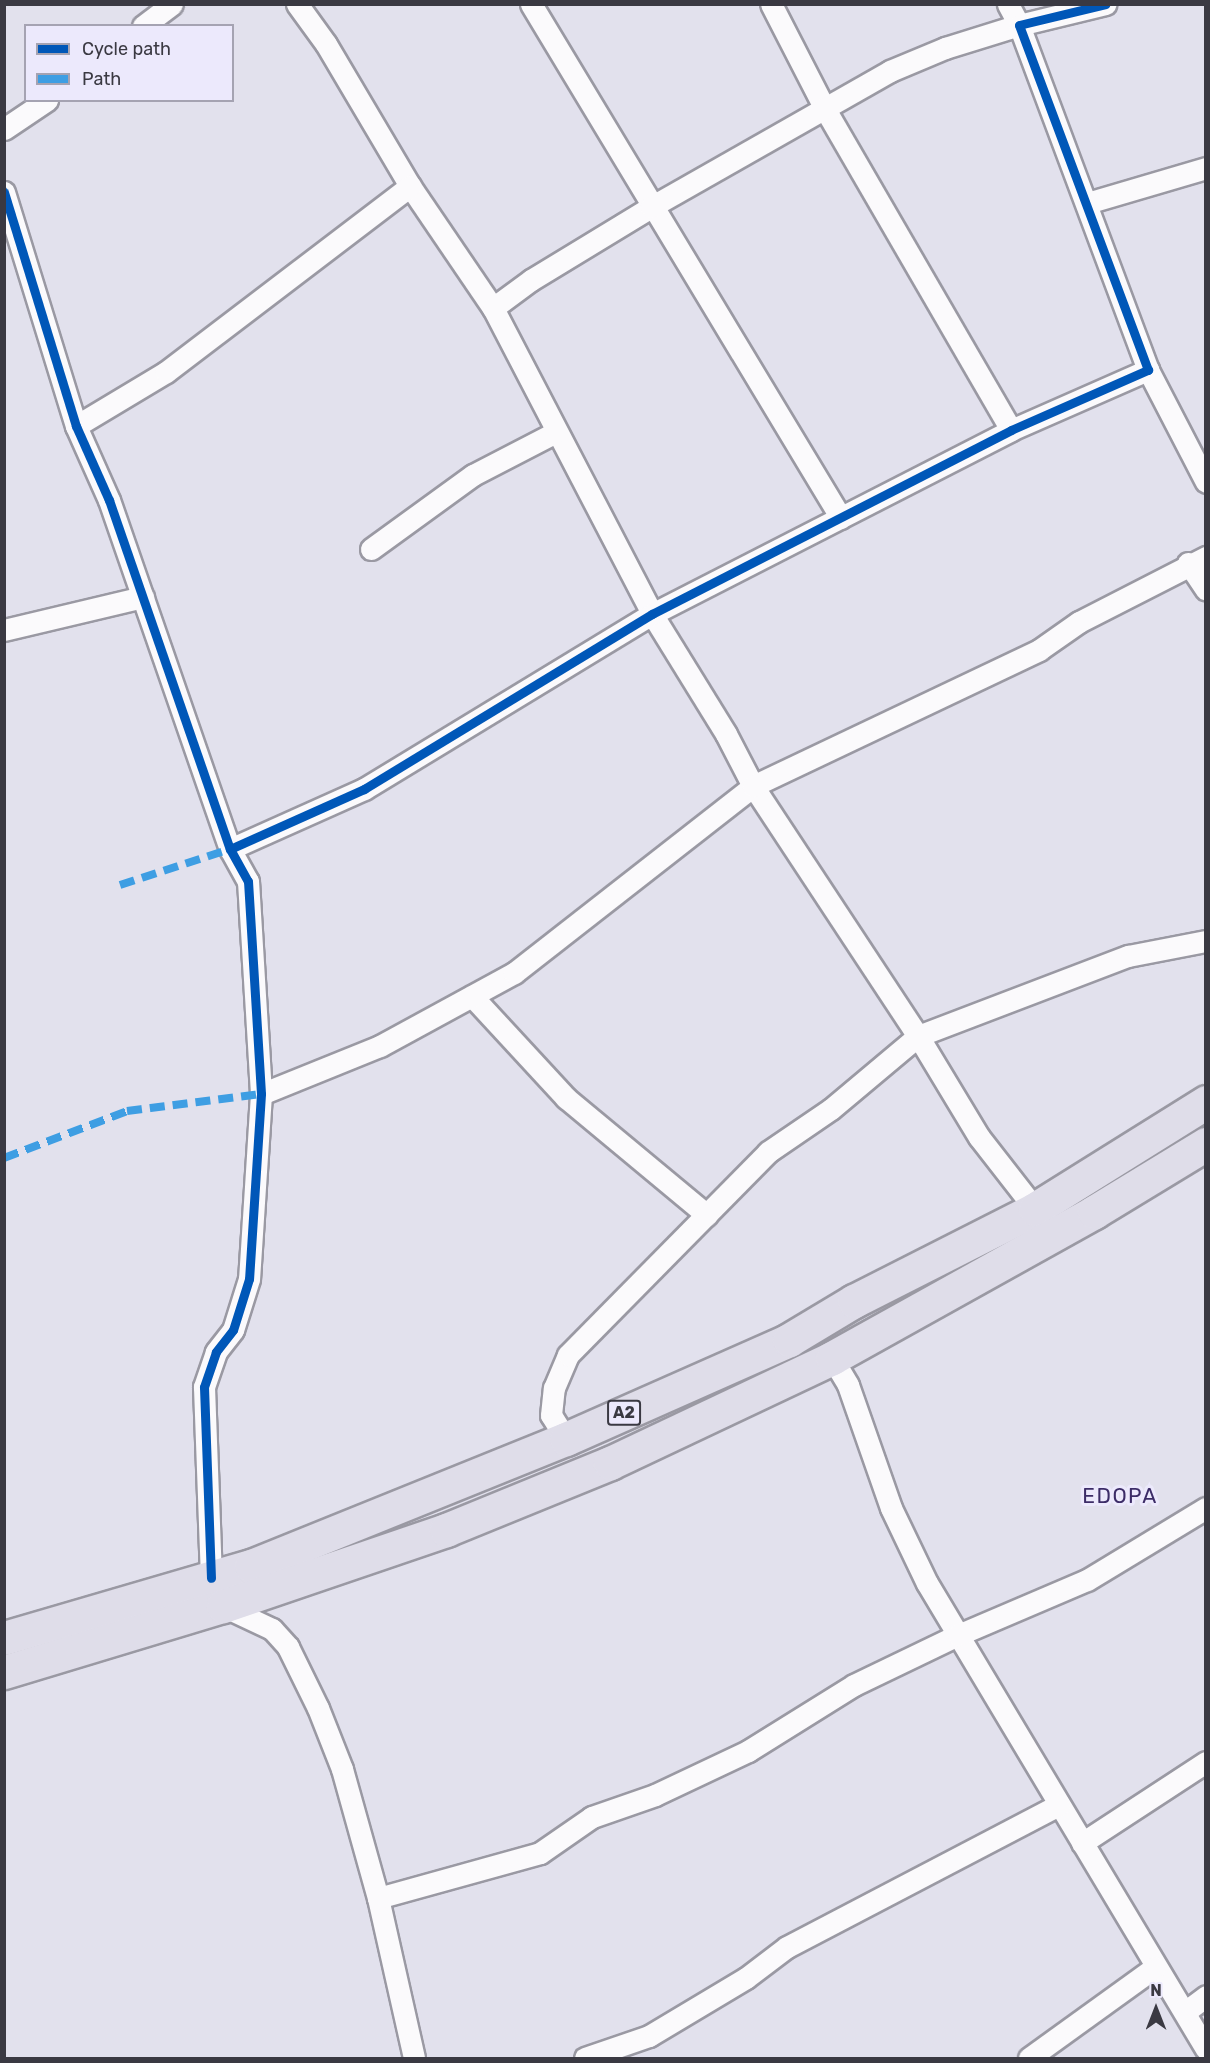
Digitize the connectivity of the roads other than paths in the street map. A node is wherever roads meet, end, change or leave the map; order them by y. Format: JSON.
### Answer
{"nodes":[{"id":1,"x":172,"y":4,"type":"edge"},
{"id":2,"x":297,"y":4,"type":"edge"},
{"id":3,"x":531,"y":4,"type":"edge"},
{"id":4,"x":771,"y":4,"type":"edge"},
{"id":5,"x":1008,"y":4,"type":"edge"},
{"id":6,"x":1106,"y":4,"type":"edge"},
{"id":7,"x":146,"y":24,"type":"edge"},
{"id":8,"x":1019,"y":25,"type":"junction"},
{"id":9,"x":44,"y":102,"type":"edge"},
{"id":10,"x":825,"y":109,"type":"junction"},
{"id":11,"x":4,"y":129,"type":"edge"},
{"id":12,"x":1206,"y":168,"type":"edge"},
{"id":13,"x":410,"y":186,"type":"junction"},
{"id":14,"x":4,"y":192,"type":"edge"},
{"id":15,"x":1087,"y":203,"type":"junction"},
{"id":16,"x":651,"y":207,"type":"junction"},
{"id":17,"x":493,"y":308,"type":"junction"},
{"id":18,"x":1148,"y":370,"type":"junction"},
{"id":19,"x":76,"y":426,"type":"junction"},
{"id":20,"x":1011,"y":430,"type":"junction"},
{"id":21,"x":556,"y":432,"type":"junction"},
{"id":22,"x":1206,"y":482,"type":"edge"},
{"id":23,"x":841,"y":518,"type":"junction"},
{"id":24,"x":371,"y":549,"type":"dead end"},
{"id":25,"x":1197,"y":560,"type":"edge"},
{"id":26,"x":1206,"y":590,"type":"edge"},
{"id":27,"x":143,"y":597,"type":"junction"},
{"id":28,"x":652,"y":614,"type":"junction"},
{"id":29,"x":4,"y":630,"type":"edge"},
{"id":30,"x":753,"y":786,"type":"junction"},
{"id":31,"x":230,"y":849,"type":"junction"},
{"id":32,"x":1206,"y":941,"type":"edge"},
{"id":33,"x":472,"y":996,"type":"junction"},
{"id":34,"x":918,"y":1036,"type":"junction"},
{"id":35,"x":261,"y":1094,"type":"junction"},
{"id":36,"x":1206,"y":1102,"type":"edge"},
{"id":37,"x":1206,"y":1144,"type":"edge"},
{"id":38,"x":1035,"y":1209,"type":"junction"},
{"id":39,"x":707,"y":1215,"type":"junction"},
{"id":40,"x":832,"y":1358,"type":"junction"},
{"id":41,"x":566,"y":1438,"type":"junction"},
{"id":42,"x":1206,"y":1508,"type":"edge"},
{"id":43,"x":217,"y":1592,"type":"junction"},
{"id":44,"x":4,"y":1626,"type":"edge"},
{"id":45,"x":45,"y":1626,"type":"junction"},
{"id":46,"x":958,"y":1635,"type":"junction"},
{"id":47,"x":4,"y":1638,"type":"edge"},
{"id":48,"x":4,"y":1672,"type":"edge"},
{"id":49,"x":1206,"y":1762,"type":"edge"},
{"id":50,"x":1059,"y":1805,"type":"junction"},
{"id":51,"x":1082,"y":1844,"type":"junction"},
{"id":52,"x":378,"y":1898,"type":"junction"},
{"id":53,"x":1155,"y":1967,"type":"junction"},
{"id":54,"x":1206,"y":1996,"type":"edge"},
{"id":55,"x":1185,"y":2012,"type":"junction"},
{"id":56,"x":1206,"y":2049,"type":"edge"},
{"id":57,"x":414,"y":2058,"type":"edge"},
{"id":58,"x":585,"y":2058,"type":"edge"},
{"id":59,"x":1029,"y":2058,"type":"edge"}],
"edges":[{"from":1,"to":7,"type":"street"},
{"from":2,"to":13,"type":"street"},
{"from":3,"to":16,"type":"street"},
{"from":4,"to":10,"type":"street"},
{"from":5,"to":8,"type":"street"},
{"from":6,"to":8,"type":"street"},
{"from":8,"to":10,"type":"street"},
{"from":8,"to":15,"type":"street"},
{"from":9,"to":11,"type":"street"},
{"from":10,"to":16,"type":"street"},
{"from":10,"to":20,"type":"street"},
{"from":12,"to":15,"type":"street"},
{"from":13,"to":17,"type":"street"},
{"from":13,"to":19,"type":"street"},
{"from":14,"to":19,"type":"street"},
{"from":15,"to":18,"type":"street"},
{"from":16,"to":17,"type":"street"},
{"from":16,"to":23,"type":"street"},
{"from":17,"to":21,"type":"street"},
{"from":18,"to":20,"type":"street"},
{"from":18,"to":22,"type":"street"},
{"from":19,"to":27,"type":"street"},
{"from":20,"to":23,"type":"street"},
{"from":21,"to":24,"type":"street"},
{"from":21,"to":28,"type":"street"},
{"from":23,"to":28,"type":"street"},
{"from":25,"to":26,"type":"street"},
{"from":25,"to":30,"type":"street"},
{"from":27,"to":29,"type":"street"},
{"from":27,"to":31,"type":"street"},
{"from":28,"to":30,"type":"street"},
{"from":28,"to":31,"type":"street"},
{"from":30,"to":33,"type":"street"},
{"from":30,"to":34,"type":"street"},
{"from":31,"to":35,"type":"street"},
{"from":32,"to":34,"type":"street"},
{"from":33,"to":35,"type":"street"},
{"from":33,"to":39,"type":"street"},
{"from":34,"to":38,"type":"street"},
{"from":34,"to":39,"type":"street"},
{"from":35,"to":43,"type":"street"},
{"from":36,"to":38,"type":"highway","number":"A2"},
{"from":37,"to":40,"type":"highway","number":"A2"},
{"from":38,"to":41,"type":"highway","number":"A2"},
{"from":39,"to":41,"type":"street"},
{"from":40,"to":43,"type":"highway","number":"A2"},
{"from":40,"to":46,"type":"street"},
{"from":41,"to":43,"type":"highway","number":"A2"},
{"from":42,"to":46,"type":"street"},
{"from":43,"to":45,"type":"highway","number":"A2"},
{"from":43,"to":48,"type":"highway","number":"A2"},
{"from":43,"to":52,"type":"street"},
{"from":44,"to":45,"type":"highway"},
{"from":45,"to":47,"type":"highway","number":"A2"},
{"from":46,"to":50,"type":"street"},
{"from":46,"to":52,"type":"street"},
{"from":49,"to":51,"type":"street"},
{"from":50,"to":51,"type":"street"},
{"from":50,"to":58,"type":"street"},
{"from":51,"to":53,"type":"street"},
{"from":52,"to":57,"type":"street"},
{"from":53,"to":55,"type":"street"},
{"from":53,"to":59,"type":"street"},
{"from":54,"to":55,"type":"street"},
{"from":55,"to":56,"type":"street"}]}
